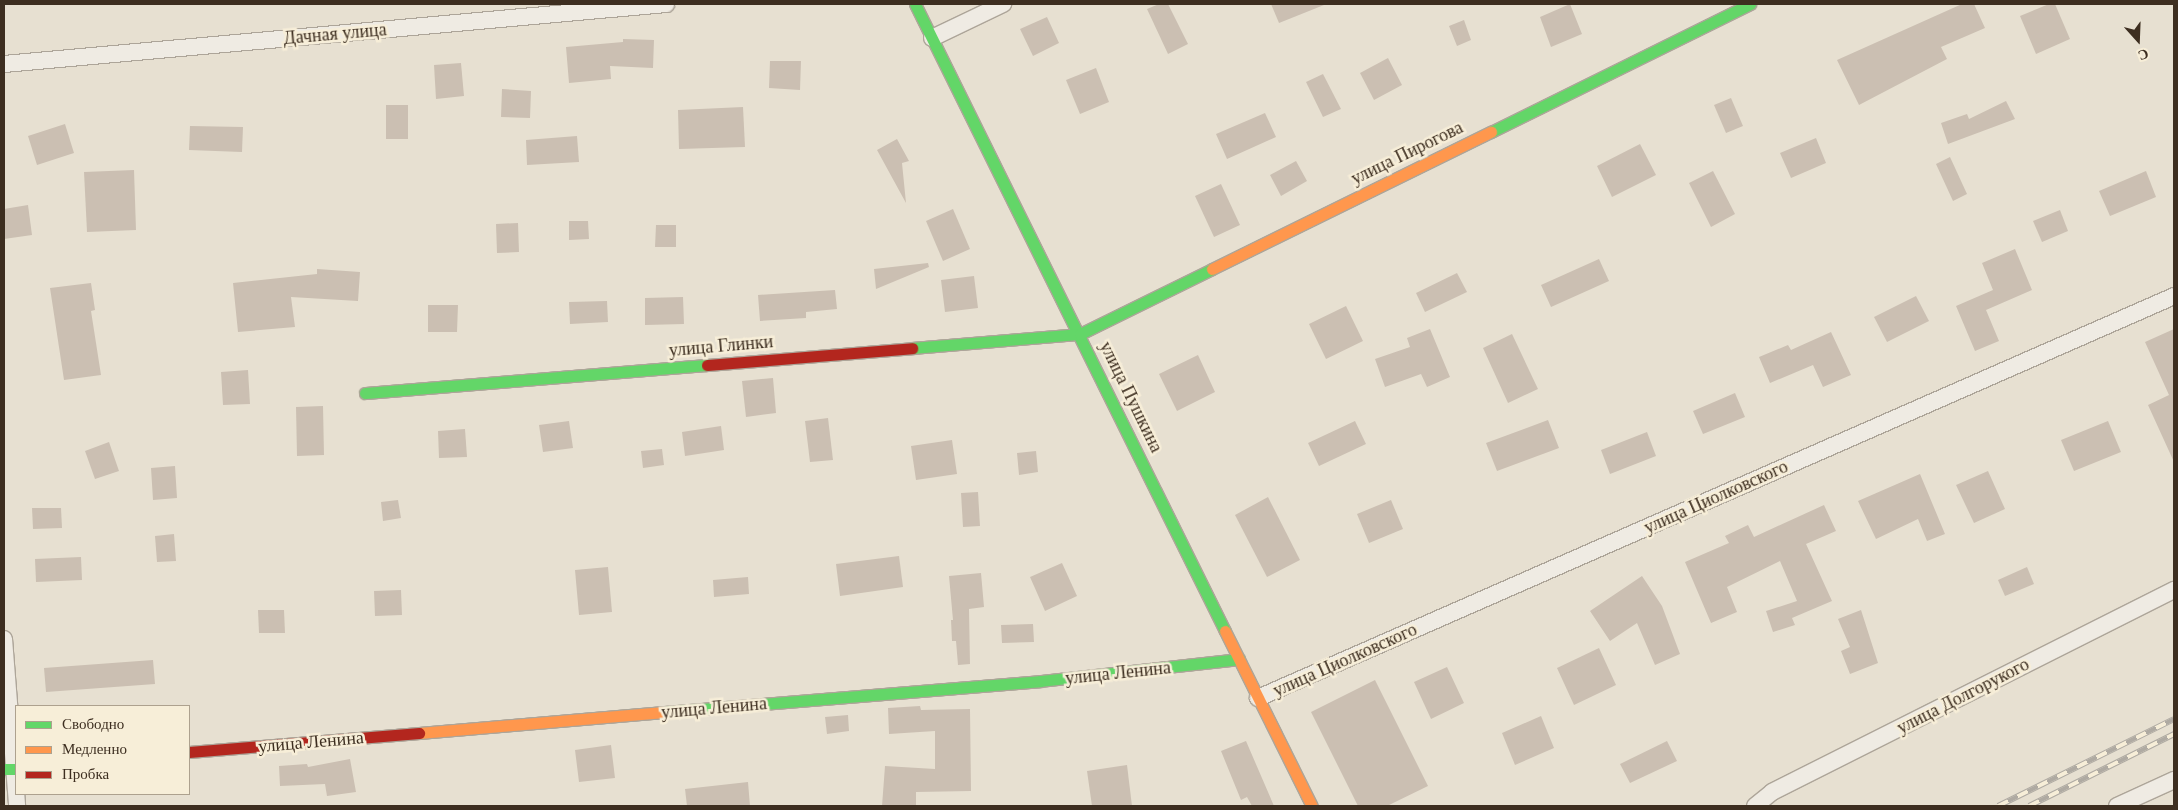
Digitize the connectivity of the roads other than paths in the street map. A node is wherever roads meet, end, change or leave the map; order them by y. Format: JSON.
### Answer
{"nodes":[{"id":1,"x":666,"y":4,"type":"edge"},
{"id":2,"x":915,"y":4,"type":"edge"},
{"id":3,"x":1003,"y":4,"type":"edge"},
{"id":4,"x":1750,"y":4,"type":"edge"},
{"id":5,"x":932,"y":38,"type":"junction"},
{"id":6,"x":4,"y":64,"type":"edge"},
{"id":7,"x":2174,"y":296,"type":"edge"},
{"id":8,"x":1080,"y":334,"type":"junction"},
{"id":9,"x":365,"y":393,"type":"dead end"},
{"id":10,"x":2174,"y":590,"type":"edge"},
{"id":11,"x":4,"y":639,"type":"edge"},
{"id":12,"x":1239,"y":659,"type":"junction"},
{"id":13,"x":1258,"y":698,"type":"junction"},
{"id":14,"x":190,"y":752,"type":"edge"},
{"id":15,"x":11,"y":769,"type":"edge"},
{"id":16,"x":2174,"y":780,"type":"edge"},
{"id":17,"x":15,"y":794,"type":"edge"},
{"id":18,"x":1312,"y":806,"type":"edge"},
{"id":19,"x":1755,"y":806,"type":"edge"},
{"id":20,"x":2117,"y":806,"type":"edge"}],
"edges":[{"from":1,"to":6,"type":"street","name":"Дачная улица"},
{"from":2,"to":5,"type":"street","name":"улица Пушкина"},
{"from":3,"to":5,"type":"street"},
{"from":4,"to":8,"type":"street","name":"улица Пирогова"},
{"from":5,"to":8,"type":"street","name":"улица Пушкина"},
{"from":7,"to":13,"type":"street","name":"улица Циолковского"},
{"from":8,"to":9,"type":"street","name":"улица Глинки"},
{"from":8,"to":12,"type":"street","name":"улица Пушкина"},
{"from":10,"to":19,"type":"street","name":"улица Долгорукого"},
{"from":11,"to":15,"type":"street"},
{"from":12,"to":13,"type":"street","name":"улица Пушкина"},
{"from":12,"to":14,"type":"street","name":"улица Ленина"},
{"from":13,"to":18,"type":"street","name":"улица Пушкина"},
{"from":15,"to":17,"type":"street"},
{"from":16,"to":20,"type":"street"}]}
